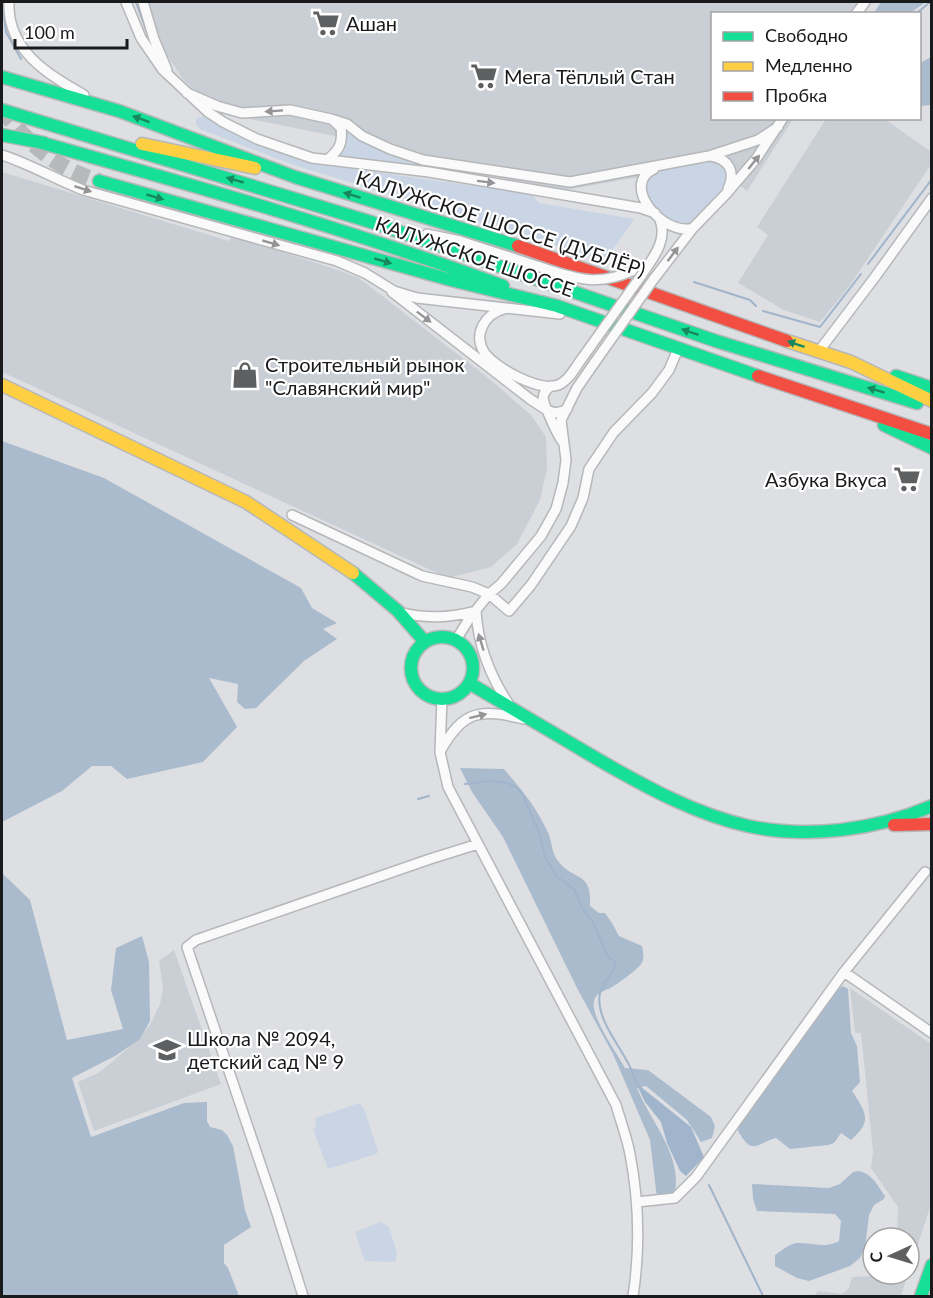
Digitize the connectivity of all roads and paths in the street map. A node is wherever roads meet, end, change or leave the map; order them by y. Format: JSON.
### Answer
{"nodes":[{"id":1,"x":9,"y":2,"type":"edge"},
{"id":2,"x":126,"y":2,"type":"edge"},
{"id":3,"x":143,"y":2,"type":"edge"},
{"id":4,"x":2,"y":65,"type":"edge"},
{"id":5,"x":2,"y":77,"type":"edge"},
{"id":6,"x":172,"y":78,"type":"junction"},
{"id":7,"x":187,"y":93,"type":"junction"},
{"id":8,"x":96,"y":102,"type":"junction"},
{"id":9,"x":2,"y":110,"type":"edge"},
{"id":10,"x":119,"y":111,"type":"junction"},
{"id":11,"x":331,"y":119,"type":"junction"},
{"id":12,"x":780,"y":123,"type":"edge"},
{"id":13,"x":51,"y":126,"type":"junction"},
{"id":14,"x":2,"y":129,"type":"edge"},
{"id":15,"x":2,"y":135,"type":"edge"},
{"id":16,"x":44,"y":143,"type":"junction"},
{"id":17,"x":2,"y":155,"type":"edge"},
{"id":18,"x":709,"y":156,"type":"junction"},
{"id":19,"x":327,"y":160,"type":"junction"},
{"id":20,"x":664,"y":165,"type":"junction"},
{"id":21,"x":295,"y":177,"type":"junction"},
{"id":22,"x":99,"y":181,"type":"tunnel mouth"},
{"id":23,"x":726,"y":194,"type":"junction"},
{"id":24,"x":932,"y":198,"type":"edge"},
{"id":25,"x":657,"y":215,"type":"junction"},
{"id":26,"x":371,"y":222,"type":"junction"},
{"id":27,"x":693,"y":228,"type":"junction"},
{"id":28,"x":636,"y":273,"type":"junction"},
{"id":29,"x":378,"y":281,"type":"junction"},
{"id":30,"x":557,"y":306,"type":"junction"},
{"id":31,"x":510,"y":308,"type":"junction"},
{"id":32,"x":588,"y":317,"type":"junction"},
{"id":33,"x":480,"y":333,"type":"junction"},
{"id":34,"x":456,"y":340,"type":"junction"},
{"id":35,"x":678,"y":349,"type":"junction"},
{"id":36,"x":819,"y":351,"type":"junction"},
{"id":37,"x":851,"y":362,"type":"junction"},
{"id":38,"x":2,"y":385,"type":"edge"},
{"id":39,"x":554,"y":385,"type":"junction"},
{"id":40,"x":932,"y":388,"type":"edge"},
{"id":41,"x":932,"y":401,"type":"edge"},
{"id":42,"x":568,"y":405,"type":"junction"},
{"id":43,"x":545,"y":407,"type":"junction"},
{"id":44,"x":932,"y":408,"type":"edge"},
{"id":45,"x":853,"y":410,"type":"junction"},
{"id":46,"x":932,"y":434,"type":"edge"},
{"id":47,"x":565,"y":446,"type":"junction"},
{"id":48,"x":932,"y":448,"type":"edge"},
{"id":49,"x":292,"y":515,"type":"dead end"},
{"id":50,"x":489,"y":594,"type":"junction"},
{"id":51,"x":476,"y":610,"type":"junction"},
{"id":52,"x":398,"y":611,"type":"junction"},
{"id":53,"x":456,"y":640,"type":"junction"},
{"id":54,"x":425,"y":642,"type":"junction"},
{"id":55,"x":469,"y":683,"type":"junction"},
{"id":56,"x":442,"y":699,"type":"junction"},
{"id":57,"x":513,"y":709,"type":"junction"},
{"id":58,"x":531,"y":720,"type":"junction"},
{"id":59,"x":440,"y":752,"type":"junction"},
{"id":60,"x":932,"y":806,"type":"edge"},
{"id":61,"x":875,"y":824,"type":"junction"},
{"id":62,"x":932,"y":824,"type":"edge"},
{"id":63,"x":478,"y":844,"type":"junction"},
{"id":64,"x":925,"y":872,"type":"dead end"},
{"id":65,"x":844,"y":972,"type":"junction"},
{"id":66,"x":932,"y":1033,"type":"edge"},
{"id":67,"x":637,"y":1203,"type":"junction"},
{"id":68,"x":932,"y":1265,"type":"edge"},
{"id":69,"x":303,"y":1296,"type":"edge"},
{"id":70,"x":633,"y":1296,"type":"edge"},
{"id":71,"x":921,"y":1296,"type":"edge"}],
"edges":[{"from":1,"to":8,"type":"street"},
{"from":2,"to":6,"type":"street"},
{"from":3,"to":6,"type":"street"},
{"from":4,"to":8,"type":"main road"},
{"from":5,"to":10,"type":"main road"},
{"from":6,"to":7,"type":"street"},
{"from":11,"to":7,"type":"street","one_way":true},
{"from":7,"to":19,"type":"street"},
{"from":8,"to":10,"type":"main road"},
{"from":9,"to":13,"type":"main road","name":"КАЛУЖСКОЕ ШОССЕ"},
{"from":21,"to":10,"type":"main road","one_way":true},
{"from":11,"to":19,"type":"street"},
{"from":11,"to":20,"type":"street"},
{"from":12,"to":18,"type":"street"},
{"from":23,"to":12,"type":"street","one_way":true},
{"from":13,"to":21,"type":"main road","name":"КАЛУЖСКОЕ ШОССЕ (ДУБЛЁР)"},
{"from":26,"to":13,"type":"main road","name":"КАЛУЖСКОЕ ШОССЕ","one_way":true},
{"from":14,"to":16,"type":"main road","name":"КАЛУЖСКОЕ ШОССЕ"},
{"from":15,"to":16,"type":"main road"},
{"from":16,"to":30,"type":"main road","name":"КАЛУЖСКОЕ ШОССЕ"},
{"from":17,"to":29,"type":"street","one_way":true},
{"from":18,"to":20,"type":"street"},
{"from":18,"to":23,"type":"street"},
{"from":19,"to":25,"type":"street","one_way":true},
{"from":20,"to":25,"type":"street"},
{"from":36,"to":21,"type":"main road","name":"КАЛУЖСКОЕ ШОССЕ (ДУБЛЁР)","one_way":true},
{"from":22,"to":30,"type":"main road","one_way":true},
{"from":23,"to":27,"type":"street"},
{"from":24,"to":36,"type":"street"},
{"from":25,"to":27,"type":"street"},
{"from":25,"to":28,"type":"street"},
{"from":26,"to":28,"type":"street","bridge":true},
{"from":44,"to":26,"type":"main road","name":"КАЛУЖСКОЕ ШОССЕ","one_way":true},
{"from":42,"to":27,"type":"street","one_way":true,"bridge":true},
{"from":28,"to":39,"type":"street","bridge":true},
{"from":29,"to":31,"type":"street"},
{"from":29,"to":34,"type":"street","one_way":true},
{"from":30,"to":32,"type":"main road","name":"КАЛУЖСКОЕ ШОССЕ"},
{"from":31,"to":32,"type":"street"},
{"from":31,"to":33,"type":"street"},
{"from":32,"to":35,"type":"main road","name":"КАЛУЖСКОЕ ШОССЕ"},
{"from":33,"to":34,"type":"street"},
{"from":33,"to":39,"type":"street"},
{"from":34,"to":43,"type":"street"},
{"from":35,"to":45,"type":"main road","name":"КАЛУЖСКОЕ ШОССЕ"},
{"from":35,"to":50,"type":"street"},
{"from":36,"to":37,"type":"main road","name":"КАЛУЖСКОЕ ШОССЕ (ДУБЛЁР)"},
{"from":37,"to":40,"type":"main road","name":"КАЛУЖСКОЕ ШОССЕ (ДУБЛЁР)"},
{"from":37,"to":41,"type":"main road"},
{"from":38,"to":52,"type":"main road"},
{"from":39,"to":42,"type":"street"},
{"from":39,"to":43,"type":"street"},
{"from":42,"to":43,"type":"street"},
{"from":42,"to":47,"type":"street"},
{"from":43,"to":47,"type":"street"},
{"from":45,"to":46,"type":"main road","name":"КАЛУЖСКОЕ ШОССЕ"},
{"from":45,"to":48,"type":"main road"},
{"from":47,"to":50,"type":"street"},
{"from":49,"to":50,"type":"street"},
{"from":50,"to":51,"type":"street"},
{"from":51,"to":52,"type":"street"},
{"from":51,"to":53,"type":"street"},
{"from":57,"to":51,"type":"street","one_way":true},
{"from":52,"to":54,"type":"main road"},
{"from":53,"to":54,"type":"main road"},
{"from":53,"to":55,"type":"main road"},
{"from":54,"to":56,"type":"main road"},
{"from":55,"to":56,"type":"main road"},
{"from":55,"to":57,"type":"main road"},
{"from":56,"to":59,"type":"street"},
{"from":57,"to":58,"type":"main road"},
{"from":59,"to":58,"type":"street","one_way":true},
{"from":58,"to":61,"type":"main road"},
{"from":59,"to":63,"type":"street"},
{"from":60,"to":61,"type":"main road"},
{"from":61,"to":62,"type":"main road"},
{"from":63,"to":67,"type":"street"},
{"from":63,"to":69,"type":"street"},
{"from":64,"to":65,"type":"street"},
{"from":65,"to":66,"type":"street"},
{"from":65,"to":67,"type":"street"},
{"from":67,"to":70,"type":"street"},
{"from":68,"to":71,"type":"main road"}]}
